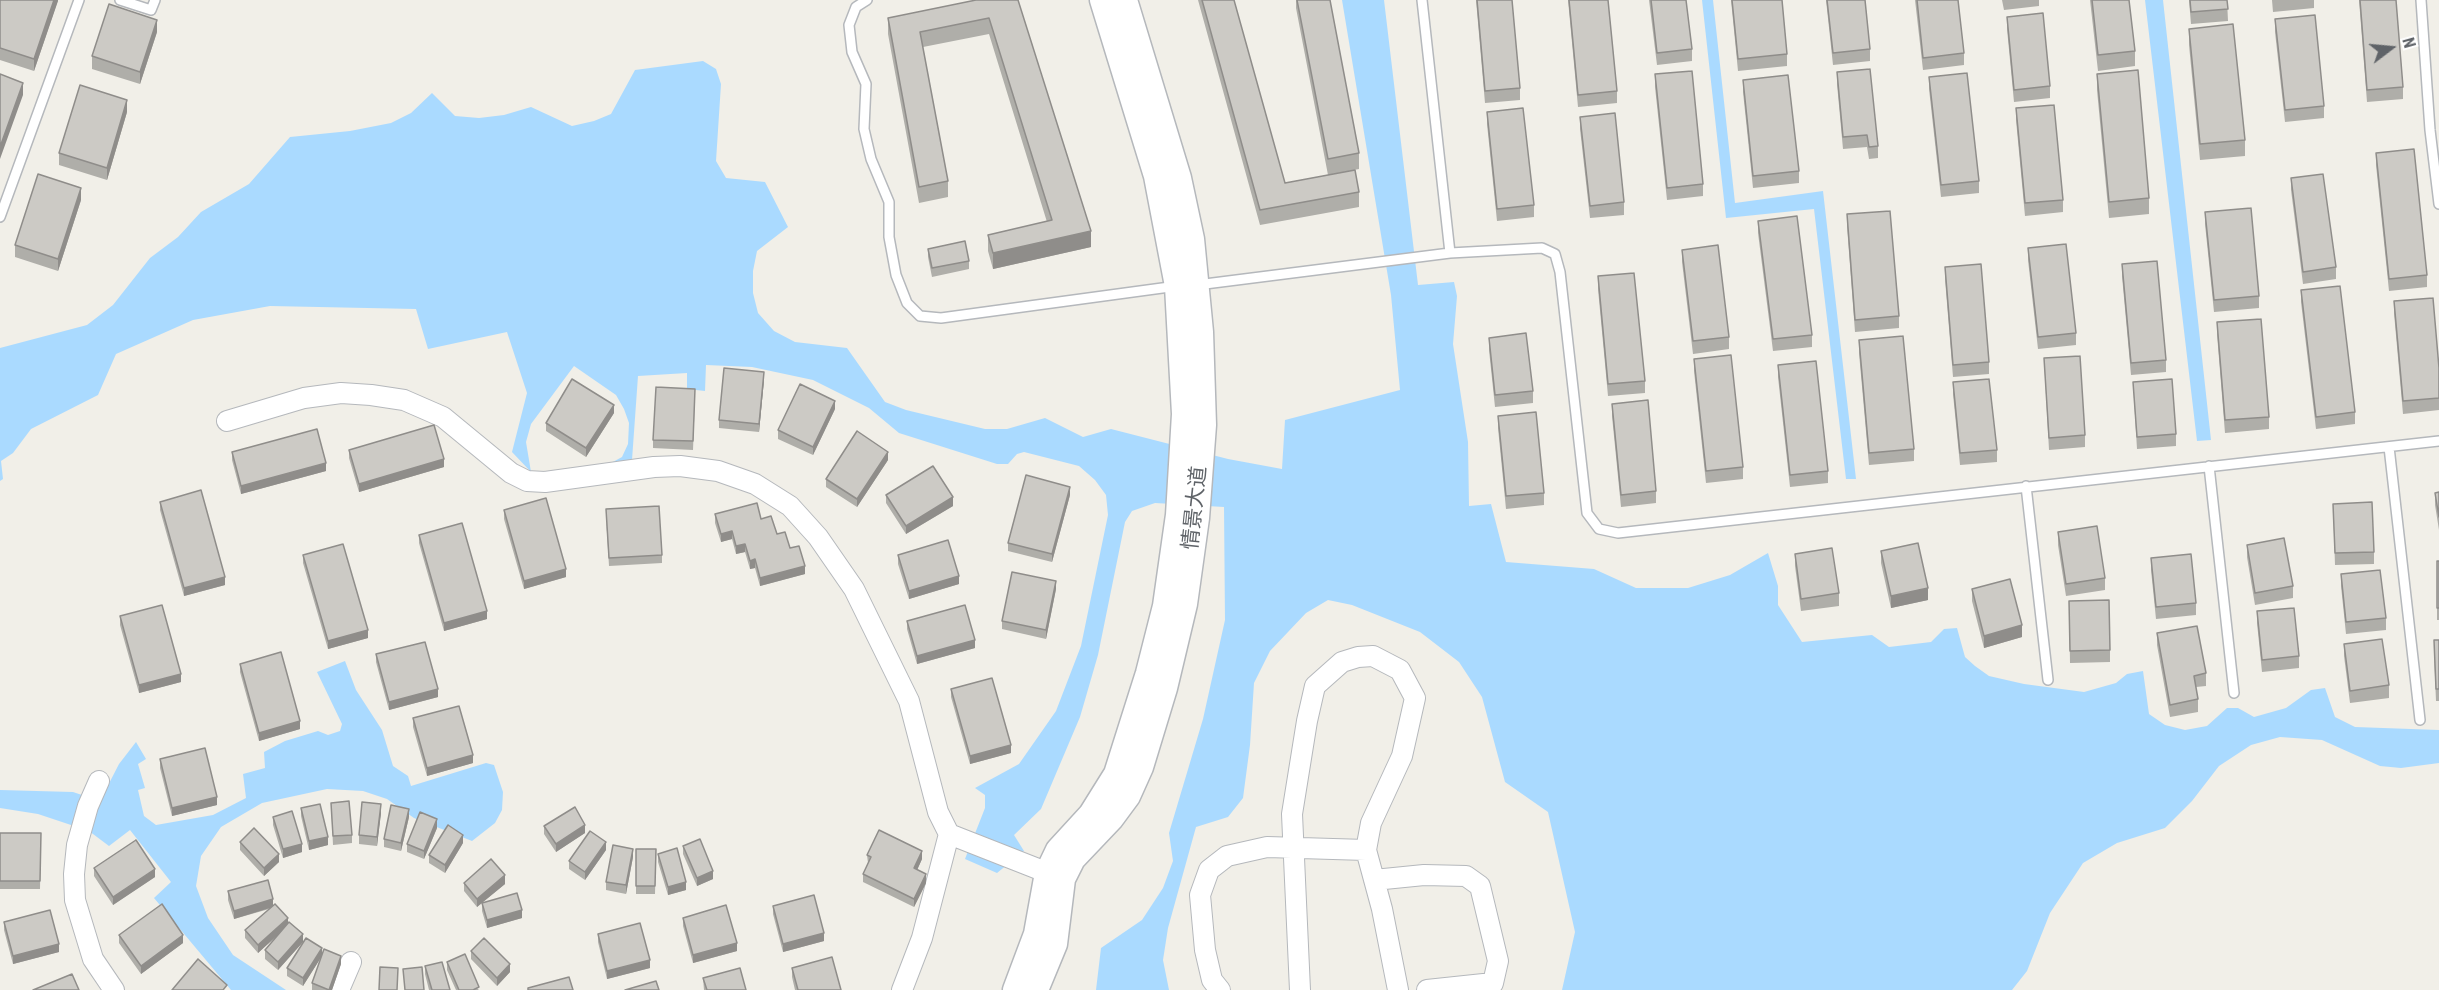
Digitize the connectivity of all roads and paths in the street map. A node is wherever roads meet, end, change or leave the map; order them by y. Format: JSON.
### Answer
{"nodes":[{"id":1,"x":78,"y":0,"type":"edge"},
{"id":2,"x":120,"y":0,"type":"edge"},
{"id":3,"x":154,"y":0,"type":"edge"},
{"id":4,"x":867,"y":0,"type":"edge"},
{"id":5,"x":1102,"y":0,"type":"edge"},
{"id":6,"x":1125,"y":0,"type":"edge"},
{"id":7,"x":1422,"y":0,"type":"edge"},
{"id":8,"x":2421,"y":0,"type":"edge"},
{"id":9,"x":2439,"y":204,"type":"edge"},
{"id":10,"x":0,"y":217,"type":"edge"},
{"id":11,"x":1450,"y":254,"type":"junction"},
{"id":12,"x":1187,"y":285,"type":"junction"},
{"id":13,"x":227,"y":421,"type":"dead end"},
{"id":14,"x":2439,"y":441,"type":"edge"},
{"id":15,"x":2390,"y":447,"type":"junction"},
{"id":16,"x":2209,"y":466,"type":"junction"},
{"id":17,"x":2026,"y":486,"type":"junction"},
{"id":18,"x":2048,"y":680,"type":"dead end"},
{"id":19,"x":2234,"y":693,"type":"dead end"},
{"id":20,"x":2420,"y":720,"type":"dead end"},
{"id":21,"x":99,"y":781,"type":"dead end"},
{"id":22,"x":957,"y":837,"type":"junction"},
{"id":23,"x":1294,"y":850,"type":"junction"},
{"id":24,"x":1366,"y":850,"type":"junction"},
{"id":25,"x":1046,"y":872,"type":"junction"},
{"id":26,"x":1374,"y":880,"type":"junction"},
{"id":27,"x":351,"y":962,"type":"dead end"},
{"id":28,"x":114,"y":990,"type":"edge"},
{"id":29,"x":339,"y":990,"type":"edge"},
{"id":30,"x":902,"y":990,"type":"edge"},
{"id":31,"x":1015,"y":990,"type":"edge"},
{"id":32,"x":1036,"y":990,"type":"edge"},
{"id":33,"x":1220,"y":990,"type":"edge"},
{"id":34,"x":1300,"y":990,"type":"edge"},
{"id":35,"x":1398,"y":990,"type":"edge"},
{"id":36,"x":1427,"y":990,"type":"edge"}],
"edges":[{"from":1,"to":10,"type":"lane"},
{"from":2,"to":3,"type":"lane"},
{"from":4,"to":12,"type":"lane"},
{"from":5,"to":12,"type":"street","name":"情景大道"},
{"from":6,"to":12,"type":"street","name":"情景大道"},
{"from":7,"to":11,"type":"lane"},
{"from":8,"to":9,"type":"lane"},
{"from":11,"to":12,"type":"lane"},
{"from":11,"to":17,"type":"lane"},
{"from":12,"to":25,"type":"street","name":"情景大道"},
{"from":13,"to":22,"type":"street"},
{"from":14,"to":15,"type":"lane"},
{"from":15,"to":16,"type":"lane"},
{"from":15,"to":20,"type":"lane"},
{"from":16,"to":17,"type":"lane"},
{"from":16,"to":19,"type":"lane"},
{"from":17,"to":18,"type":"lane"},
{"from":21,"to":28,"type":"street"},
{"from":22,"to":25,"type":"street"},
{"from":22,"to":30,"type":"street"},
{"from":23,"to":24,"type":"street"},
{"from":23,"to":24,"type":"street"},
{"from":23,"to":33,"type":"street"},
{"from":23,"to":34,"type":"street"},
{"from":24,"to":26,"type":"street"},
{"from":25,"to":31,"type":"street","name":"情景大道"},
{"from":25,"to":32,"type":"street","name":"情景大道"},
{"from":26,"to":35,"type":"street"},
{"from":26,"to":36,"type":"street"},
{"from":27,"to":29,"type":"street"}]}
